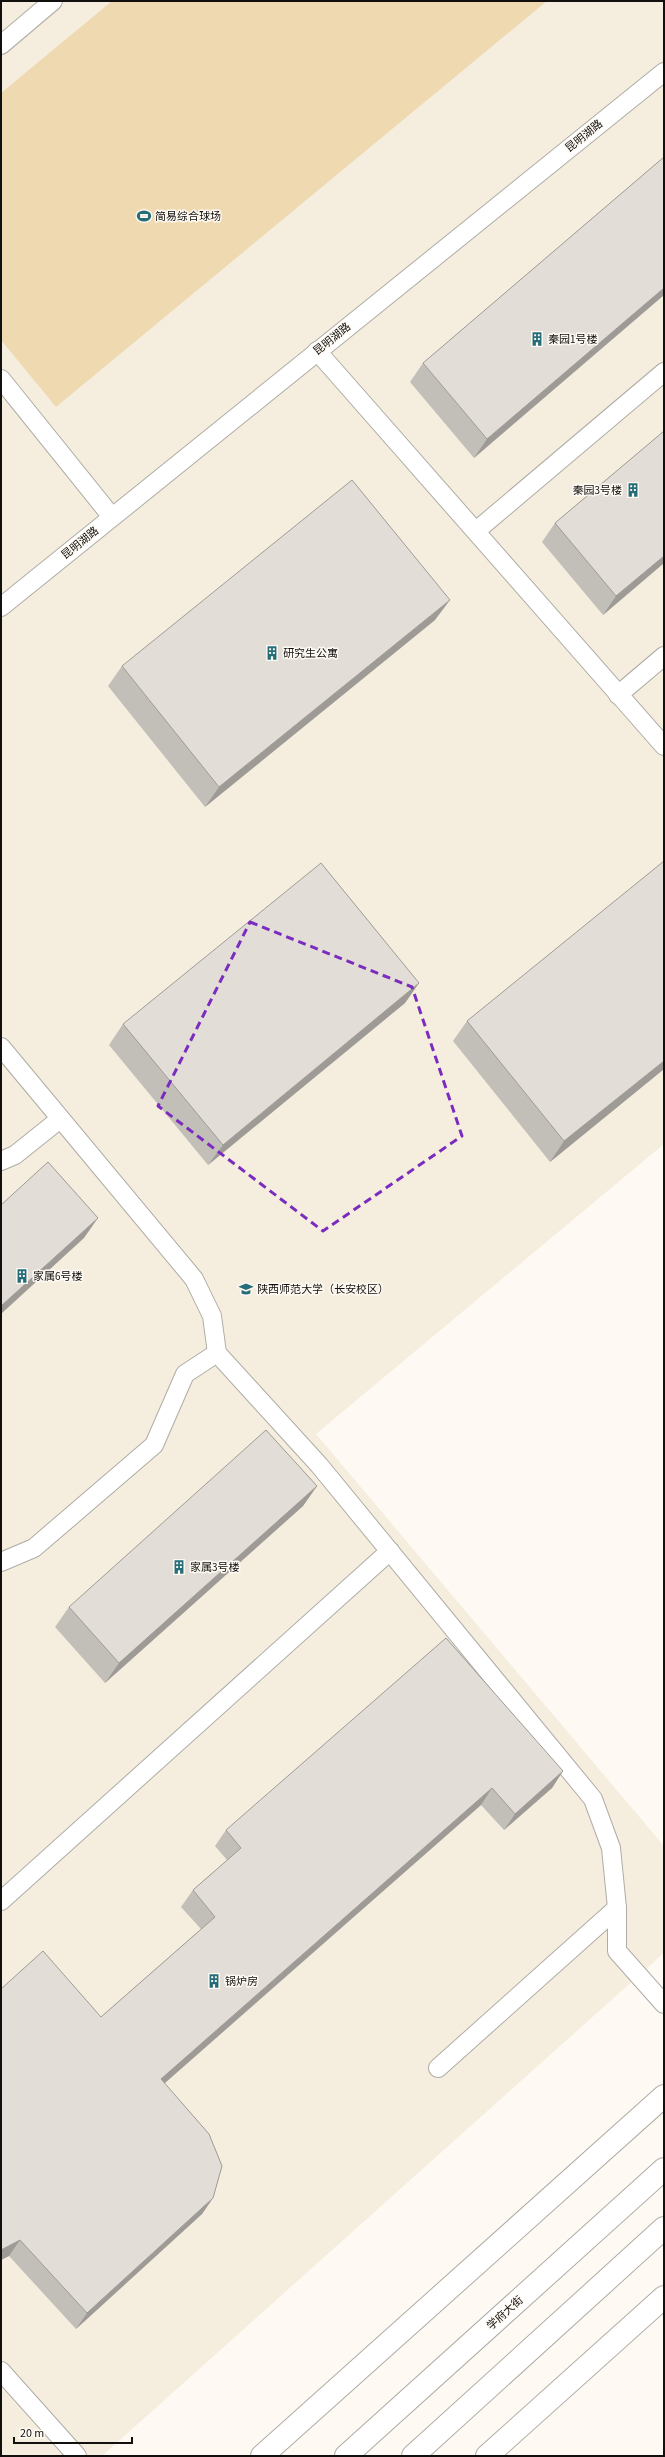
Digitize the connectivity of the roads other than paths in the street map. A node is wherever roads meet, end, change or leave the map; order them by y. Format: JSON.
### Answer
{"nodes":[{"id":1,"x":53,"y":1,"type":"edge"},
{"id":2,"x":1,"y":44,"type":"edge"},
{"id":3,"x":664,"y":72,"type":"edge"},
{"id":4,"x":316,"y":351,"type":"junction"},
{"id":5,"x":664,"y":372,"type":"edge"},
{"id":6,"x":1,"y":379,"type":"edge"},
{"id":7,"x":112,"y":517,"type":"junction"},
{"id":8,"x":476,"y":531,"type":"junction"},
{"id":9,"x":1,"y":607,"type":"edge"},
{"id":10,"x":664,"y":656,"type":"edge"},
{"id":11,"x":618,"y":695,"type":"junction"},
{"id":12,"x":664,"y":746,"type":"edge"},
{"id":13,"x":1,"y":1047,"type":"edge"},
{"id":14,"x":60,"y":1119,"type":"junction"},
{"id":15,"x":1,"y":1161,"type":"edge"},
{"id":16,"x":217,"y":1353,"type":"junction"},
{"id":17,"x":390,"y":1551,"type":"junction"},
{"id":18,"x":1,"y":1562,"type":"edge"},
{"id":19,"x":1,"y":1901,"type":"edge"},
{"id":20,"x":617,"y":1908,"type":"junction"},
{"id":21,"x":664,"y":2004,"type":"edge"},
{"id":22,"x":438,"y":2068,"type":"dead end"},
{"id":23,"x":664,"y":2096,"type":"edge"},
{"id":24,"x":664,"y":2169,"type":"edge"},
{"id":25,"x":664,"y":2228,"type":"edge"},
{"id":26,"x":664,"y":2296,"type":"edge"},
{"id":27,"x":1,"y":2371,"type":"edge"},
{"id":28,"x":77,"y":2456,"type":"edge"},
{"id":29,"x":262,"y":2456,"type":"edge"},
{"id":30,"x":346,"y":2456,"type":"edge"},
{"id":31,"x":413,"y":2456,"type":"edge"},
{"id":32,"x":487,"y":2456,"type":"edge"}],
"edges":[{"from":1,"to":2,"type":"lane"},
{"from":3,"to":4,"type":"lane","name":"昆明湖路"},
{"from":4,"to":7,"type":"lane","name":"昆明湖路"},
{"from":4,"to":8,"type":"lane"},
{"from":5,"to":8,"type":"lane"},
{"from":6,"to":7,"type":"lane"},
{"from":7,"to":9,"type":"lane","name":"昆明湖路"},
{"from":8,"to":11,"type":"lane"},
{"from":10,"to":11,"type":"lane"},
{"from":11,"to":12,"type":"lane"},
{"from":13,"to":14,"type":"lane"},
{"from":14,"to":15,"type":"lane"},
{"from":14,"to":16,"type":"lane"},
{"from":16,"to":17,"type":"lane"},
{"from":16,"to":18,"type":"lane"},
{"from":17,"to":19,"type":"lane"},
{"from":17,"to":20,"type":"lane"},
{"from":20,"to":21,"type":"lane"},
{"from":20,"to":22,"type":"lane"},
{"from":23,"to":29,"type":"street"},
{"from":24,"to":30,"type":"street","name":"学府大街"},
{"from":25,"to":31,"type":"street"},
{"from":26,"to":32,"type":"street"},
{"from":27,"to":28,"type":"lane"}]}
